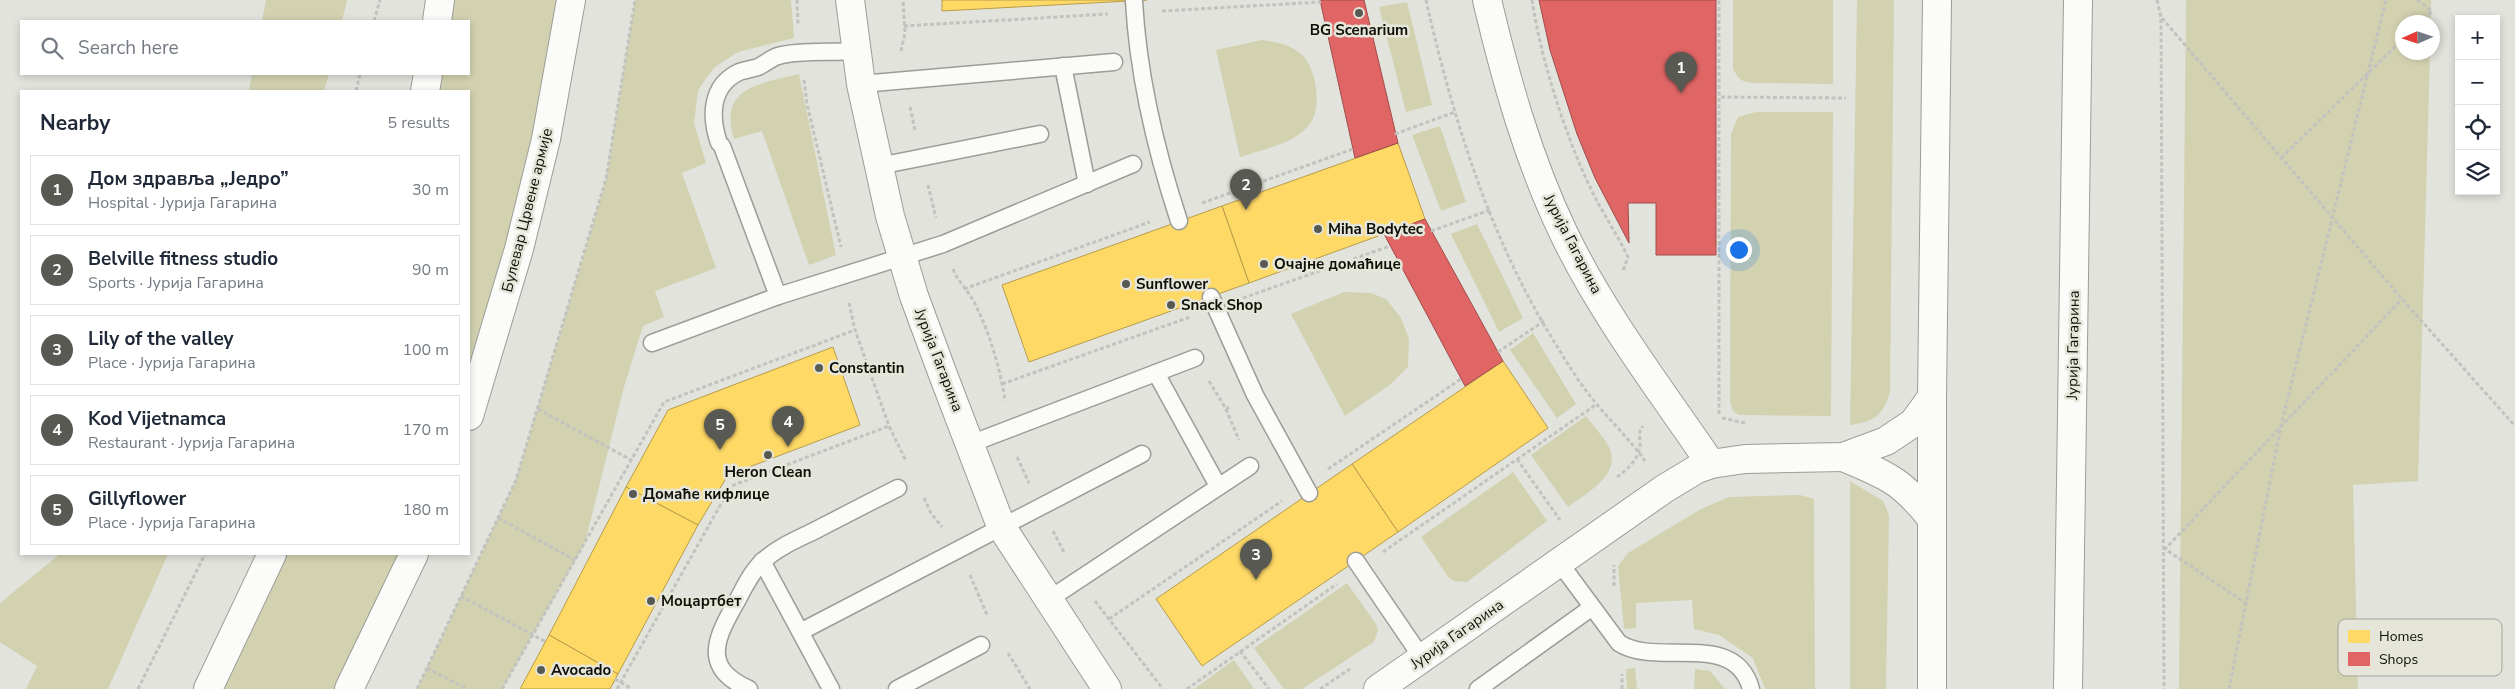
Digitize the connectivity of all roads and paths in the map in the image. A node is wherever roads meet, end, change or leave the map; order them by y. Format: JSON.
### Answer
{"nodes":[{"id":1,"x":380,"y":0,"type":"edge"},
{"id":2,"x":440,"y":0,"type":"edge"},
{"id":3,"x":572,"y":0,"type":"edge"},
{"id":4,"x":635,"y":0,"type":"edge"},
{"id":5,"x":850,"y":0,"type":"edge"},
{"id":6,"x":903,"y":0,"type":"edge"},
{"id":7,"x":1426,"y":0,"type":"edge"},
{"id":8,"x":1487,"y":0,"type":"edge"},
{"id":9,"x":1532,"y":0,"type":"edge"},
{"id":10,"x":1720,"y":0,"type":"edge"},
{"id":11,"x":1937,"y":0,"type":"edge"},
{"id":12,"x":2078,"y":0,"type":"edge"},
{"id":13,"x":2157,"y":0,"type":"edge"},
{"id":14,"x":2386,"y":0,"type":"edge"},
{"id":15,"x":2417,"y":0,"type":"edge"},
{"id":16,"x":1134,"y":1,"type":"edge"},
{"id":17,"x":2428,"y":15,"type":"edge"},
{"id":18,"x":2161,"y":18,"type":"junction"},
{"id":19,"x":374,"y":20,"type":"edge"},
{"id":20,"x":437,"y":20,"type":"edge"},
{"id":21,"x":2395,"y":47,"type":"edge"},
{"id":22,"x":855,"y":51,"type":"junction"},
{"id":23,"x":822,"y":54,"type":"junction"},
{"id":24,"x":801,"y":62,"type":"junction"},
{"id":25,"x":1114,"y":62,"type":"dead end"},
{"id":26,"x":1063,"y":66,"type":"junction"},
{"id":27,"x":757,"y":67,"type":"junction"},
{"id":28,"x":2368,"y":74,"type":"junction"},
{"id":29,"x":360,"y":75,"type":"edge"},
{"id":30,"x":428,"y":75,"type":"edge"},
{"id":31,"x":905,"y":80,"type":"junction"},
{"id":32,"x":861,"y":84,"type":"junction"},
{"id":33,"x":356,"y":90,"type":"edge"},
{"id":34,"x":425,"y":90,"type":"edge"},
{"id":35,"x":1721,"y":97,"type":"junction"},
{"id":36,"x":1846,"y":98,"type":"dead end"},
{"id":37,"x":1455,"y":112,"type":"junction"},
{"id":38,"x":1040,"y":134,"type":"dead end"},
{"id":39,"x":1395,"y":134,"type":"dead end"},
{"id":40,"x":921,"y":158,"type":"junction"},
{"id":41,"x":2281,"y":158,"type":"junction"},
{"id":42,"x":1133,"y":164,"type":"dead end"},
{"id":43,"x":879,"y":166,"type":"junction"},
{"id":44,"x":1087,"y":184,"type":"junction"},
{"id":45,"x":1490,"y":210,"type":"junction"},
{"id":46,"x":2332,"y":218,"type":"junction"},
{"id":47,"x":1179,"y":221,"type":"dead end"},
{"id":48,"x":1431,"y":231,"type":"dead end"},
{"id":49,"x":943,"y":244,"type":"junction"},
{"id":50,"x":901,"y":256,"type":"junction"},
{"id":51,"x":847,"y":273,"type":"junction"},
{"id":52,"x":1624,"y":278,"type":"dead end"},
{"id":53,"x":778,"y":296,"type":"junction"},
{"id":54,"x":1210,"y":297,"type":"dead end"},
{"id":55,"x":2402,"y":299,"type":"junction"},
{"id":56,"x":1544,"y":321,"type":"junction"},
{"id":57,"x":855,"y":330,"type":"junction"},
{"id":58,"x":652,"y":343,"type":"dead end"},
{"id":59,"x":1498,"y":352,"type":"dead end"},
{"id":60,"x":1195,"y":358,"type":"dead end"},
{"id":61,"x":1156,"y":373,"type":"junction"},
{"id":62,"x":1932,"y":396,"type":"junction"},
{"id":63,"x":1596,"y":404,"type":"junction"},
{"id":64,"x":538,"y":408,"type":"junction"},
{"id":65,"x":1226,"y":409,"type":"dead end"},
{"id":66,"x":1675,"y":411,"type":"junction"},
{"id":67,"x":470,"y":413,"type":"edge"},
{"id":68,"x":889,"y":426,"type":"junction"},
{"id":69,"x":2281,"y":426,"type":"junction"},
{"id":70,"x":2515,"y":426,"type":"edge"},
{"id":71,"x":1005,"y":431,"type":"junction"},
{"id":72,"x":970,"y":444,"type":"junction"},
{"id":73,"x":1639,"y":452,"type":"junction"},
{"id":74,"x":1142,"y":454,"type":"dead end"},
{"id":75,"x":1843,"y":457,"type":"junction"},
{"id":76,"x":1517,"y":459,"type":"junction"},
{"id":77,"x":632,"y":460,"type":"junction"},
{"id":78,"x":1711,"y":464,"type":"junction"},
{"id":79,"x":1250,"y":466,"type":"joint"},
{"id":80,"x":910,"y":469,"type":"dead end"},
{"id":81,"x":1614,"y":480,"type":"dead end"},
{"id":82,"x":1218,"y":486,"type":"junction"},
{"id":83,"x":898,"y":488,"type":"dead end"},
{"id":84,"x":1664,"y":489,"type":"junction"},
{"id":85,"x":1309,"y":493,"type":"dead end"},
{"id":86,"x":922,"y":495,"type":"dead end"},
{"id":87,"x":1040,"y":507,"type":"junction"},
{"id":88,"x":1566,"y":517,"type":"dead end"},
{"id":89,"x":498,"y":518,"type":"junction"},
{"id":90,"x":1932,"y":519,"type":"junction"},
{"id":91,"x":1560,"y":521,"type":"junction"},
{"id":92,"x":1001,"y":526,"type":"junction"},
{"id":93,"x":1552,"y":526,"type":"dead end"},
{"id":94,"x":960,"y":549,"type":"junction"},
{"id":95,"x":2165,"y":549,"type":"junction"},
{"id":96,"x":205,"y":555,"type":"edge"},
{"id":97,"x":272,"y":555,"type":"edge"},
{"id":98,"x":414,"y":555,"type":"edge"},
{"id":99,"x":575,"y":560,"type":"junction"},
{"id":100,"x":762,"y":561,"type":"junction"},
{"id":101,"x":1559,"y":562,"type":"junction"},
{"id":102,"x":1358,"y":564,"type":"junction"},
{"id":103,"x":1077,"y":578,"type":"junction"},
{"id":104,"x":461,"y":596,"type":"junction"},
{"id":105,"x":1048,"y":600,"type":"junction"},
{"id":106,"x":2247,"y":604,"type":"junction"},
{"id":107,"x":1591,"y":608,"type":"junction"},
{"id":108,"x":802,"y":631,"type":"junction"},
{"id":109,"x":533,"y":635,"type":"junction"},
{"id":110,"x":546,"y":642,"type":"dead end"},
{"id":111,"x":981,"y":645,"type":"dead end"},
{"id":112,"x":1240,"y":651,"type":"junction"},
{"id":113,"x":1422,"y":658,"type":"junction"},
{"id":114,"x":427,"y":668,"type":"junction"},
{"id":115,"x":1351,"y":668,"type":"dead end"},
{"id":116,"x":615,"y":679,"type":"dead end"},
{"id":117,"x":621,"y":682,"type":"junction"},
{"id":118,"x":138,"y":689,"type":"edge"},
{"id":119,"x":208,"y":689,"type":"edge"},
{"id":120,"x":349,"y":689,"type":"edge"},
{"id":121,"x":417,"y":689,"type":"edge"},
{"id":122,"x":467,"y":689,"type":"edge"},
{"id":123,"x":502,"y":689,"type":"edge"},
{"id":124,"x":617,"y":689,"type":"edge"},
{"id":125,"x":632,"y":689,"type":"edge"},
{"id":126,"x":749,"y":689,"type":"edge"},
{"id":127,"x":831,"y":689,"type":"edge"},
{"id":128,"x":897,"y":689,"type":"edge"},
{"id":129,"x":1107,"y":689,"type":"edge"},
{"id":130,"x":1163,"y":689,"type":"edge"},
{"id":131,"x":1187,"y":689,"type":"edge"},
{"id":132,"x":1268,"y":689,"type":"edge"},
{"id":133,"x":1320,"y":689,"type":"edge"},
{"id":134,"x":1378,"y":689,"type":"edge"},
{"id":135,"x":1478,"y":689,"type":"edge"},
{"id":136,"x":1751,"y":689,"type":"edge"},
{"id":137,"x":1932,"y":689,"type":"edge"},
{"id":138,"x":2068,"y":689,"type":"edge"},
{"id":139,"x":2164,"y":689,"type":"edge"},
{"id":140,"x":2229,"y":689,"type":"edge"}],
"edges":[{"from":1,"to":19,"type":"path"},
{"from":2,"to":20,"type":"street"},
{"from":3,"to":67,"type":"street","name":"Булевар Црвене армије"},
{"from":4,"to":64,"type":"path"},
{"from":5,"to":22,"type":"street","name":"Јурија Гагарина"},
{"from":6,"to":31,"type":"path"},
{"from":7,"to":37,"type":"path"},
{"from":8,"to":66,"type":"street","name":"Јурија Гагарина"},
{"from":9,"to":52,"type":"path"},
{"from":10,"to":35,"type":"path"},
{"from":11,"to":62,"type":"street"},
{"from":12,"to":138,"type":"street","name":"Јурија Гагарина"},
{"from":13,"to":18,"type":"path"},
{"from":14,"to":28,"type":"path"},
{"from":15,"to":17,"type":"path"},
{"from":16,"to":47,"type":"lane"},
{"from":18,"to":41,"type":"path"},
{"from":18,"to":95,"type":"path"},
{"from":21,"to":28,"type":"path"},
{"from":22,"to":23,"type":"lane"},
{"from":22,"to":32,"type":"street","name":"Јурија Гагарина"},
{"from":23,"to":24,"type":"lane"},
{"from":23,"to":27,"type":"lane"},
{"from":24,"to":27,"type":"lane"},
{"from":24,"to":51,"type":"path"},
{"from":25,"to":26,"type":"lane"},
{"from":26,"to":31,"type":"lane"},
{"from":26,"to":44,"type":"lane"},
{"from":27,"to":53,"type":"lane"},
{"from":28,"to":41,"type":"path"},
{"from":28,"to":46,"type":"path"},
{"from":29,"to":33,"type":"path"},
{"from":30,"to":34,"type":"street"},
{"from":31,"to":32,"type":"lane"},
{"from":31,"to":40,"type":"path"},
{"from":32,"to":43,"type":"street","name":"Јурија Гагарина"},
{"from":35,"to":36,"type":"path"},
{"from":35,"to":66,"type":"path"},
{"from":37,"to":39,"type":"path"},
{"from":37,"to":45,"type":"path"},
{"from":38,"to":40,"type":"lane"},
{"from":40,"to":43,"type":"lane"},
{"from":40,"to":49,"type":"path"},
{"from":41,"to":46,"type":"path"},
{"from":42,"to":44,"type":"lane"},
{"from":43,"to":50,"type":"street","name":"Јурија Гагарина"},
{"from":44,"to":49,"type":"lane"},
{"from":45,"to":48,"type":"path"},
{"from":45,"to":56,"type":"path"},
{"from":46,"to":55,"type":"path"},
{"from":46,"to":69,"type":"path"},
{"from":49,"to":50,"type":"lane"},
{"from":49,"to":71,"type":"path"},
{"from":50,"to":51,"type":"lane"},
{"from":50,"to":72,"type":"street","name":"Јурија Гагарина"},
{"from":51,"to":53,"type":"lane"},
{"from":51,"to":57,"type":"path"},
{"from":53,"to":58,"type":"lane"},
{"from":54,"to":85,"type":"lane"},
{"from":55,"to":69,"type":"path"},
{"from":55,"to":70,"type":"path"},
{"from":56,"to":59,"type":"path"},
{"from":56,"to":63,"type":"path"},
{"from":57,"to":68,"type":"path"},
{"from":57,"to":77,"type":"path"},
{"from":60,"to":61,"type":"lane"},
{"from":61,"to":71,"type":"lane"},
{"from":61,"to":82,"type":"lane"},
{"from":62,"to":75,"type":"street","name":"Јурија Гагарина"},
{"from":62,"to":90,"type":"street"},
{"from":63,"to":73,"type":"path"},
{"from":63,"to":76,"type":"path"},
{"from":64,"to":77,"type":"path"},
{"from":64,"to":89,"type":"path"},
{"from":65,"to":79,"type":"path"},
{"from":66,"to":73,"type":"path"},
{"from":66,"to":78,"type":"street","name":"Јурија Гагарина"},
{"from":68,"to":80,"type":"path"},
{"from":68,"to":117,"type":"path"},
{"from":69,"to":95,"type":"path"},
{"from":69,"to":106,"type":"path"},
{"from":71,"to":72,"type":"lane"},
{"from":71,"to":87,"type":"path"},
{"from":72,"to":92,"type":"street","name":"Јурија Гагарина"},
{"from":73,"to":81,"type":"path"},
{"from":73,"to":84,"type":"path"},
{"from":74,"to":87,"type":"lane"},
{"from":75,"to":78,"type":"street","name":"Јурија Гагарина"},
{"from":75,"to":90,"type":"street","name":"Јурија Гагарина"},
{"from":76,"to":91,"type":"path"},
{"from":76,"to":102,"type":"path"},
{"from":77,"to":99,"type":"path"},
{"from":78,"to":84,"type":"street","name":"Јурија Гагарина"},
{"from":79,"to":82,"type":"lane"},
{"from":82,"to":103,"type":"lane"},
{"from":83,"to":100,"type":"lane"},
{"from":84,"to":101,"type":"street","name":"Јурија Гагарина"},
{"from":86,"to":94,"type":"path"},
{"from":87,"to":92,"type":"lane"},
{"from":87,"to":103,"type":"path"},
{"from":88,"to":91,"type":"path"},
{"from":89,"to":99,"type":"path"},
{"from":89,"to":104,"type":"path"},
{"from":90,"to":137,"type":"street"},
{"from":91,"to":93,"type":"path"},
{"from":92,"to":94,"type":"lane"},
{"from":92,"to":105,"type":"street","name":"Јурија Гагарина"},
{"from":94,"to":108,"type":"lane"},
{"from":95,"to":106,"type":"path"},
{"from":95,"to":139,"type":"path"},
{"from":96,"to":118,"type":"path"},
{"from":97,"to":119,"type":"street"},
{"from":98,"to":120,"type":"street"},
{"from":99,"to":109,"type":"path"},
{"from":100,"to":108,"type":"lane"},
{"from":100,"to":126,"type":"lane"},
{"from":101,"to":107,"type":"lane"},
{"from":101,"to":113,"type":"street","name":"Јурија Гагарина"},
{"from":102,"to":112,"type":"path"},
{"from":102,"to":113,"type":"lane"},
{"from":103,"to":105,"type":"lane"},
{"from":103,"to":130,"type":"path"},
{"from":104,"to":109,"type":"path"},
{"from":104,"to":114,"type":"path"},
{"from":105,"to":129,"type":"street","name":"Јурија Гагарина"},
{"from":106,"to":140,"type":"path"},
{"from":107,"to":135,"type":"lane"},
{"from":107,"to":136,"type":"lane"},
{"from":108,"to":127,"type":"lane"},
{"from":109,"to":110,"type":"path"},
{"from":109,"to":123,"type":"path"},
{"from":111,"to":128,"type":"lane"},
{"from":112,"to":131,"type":"path"},
{"from":112,"to":132,"type":"path"},
{"from":113,"to":134,"type":"street","name":"Јурија Гагарина"},
{"from":114,"to":121,"type":"path"},
{"from":114,"to":122,"type":"path"},
{"from":115,"to":133,"type":"path"},
{"from":116,"to":117,"type":"path"},
{"from":117,"to":124,"type":"path"},
{"from":117,"to":125,"type":"path"}]}
